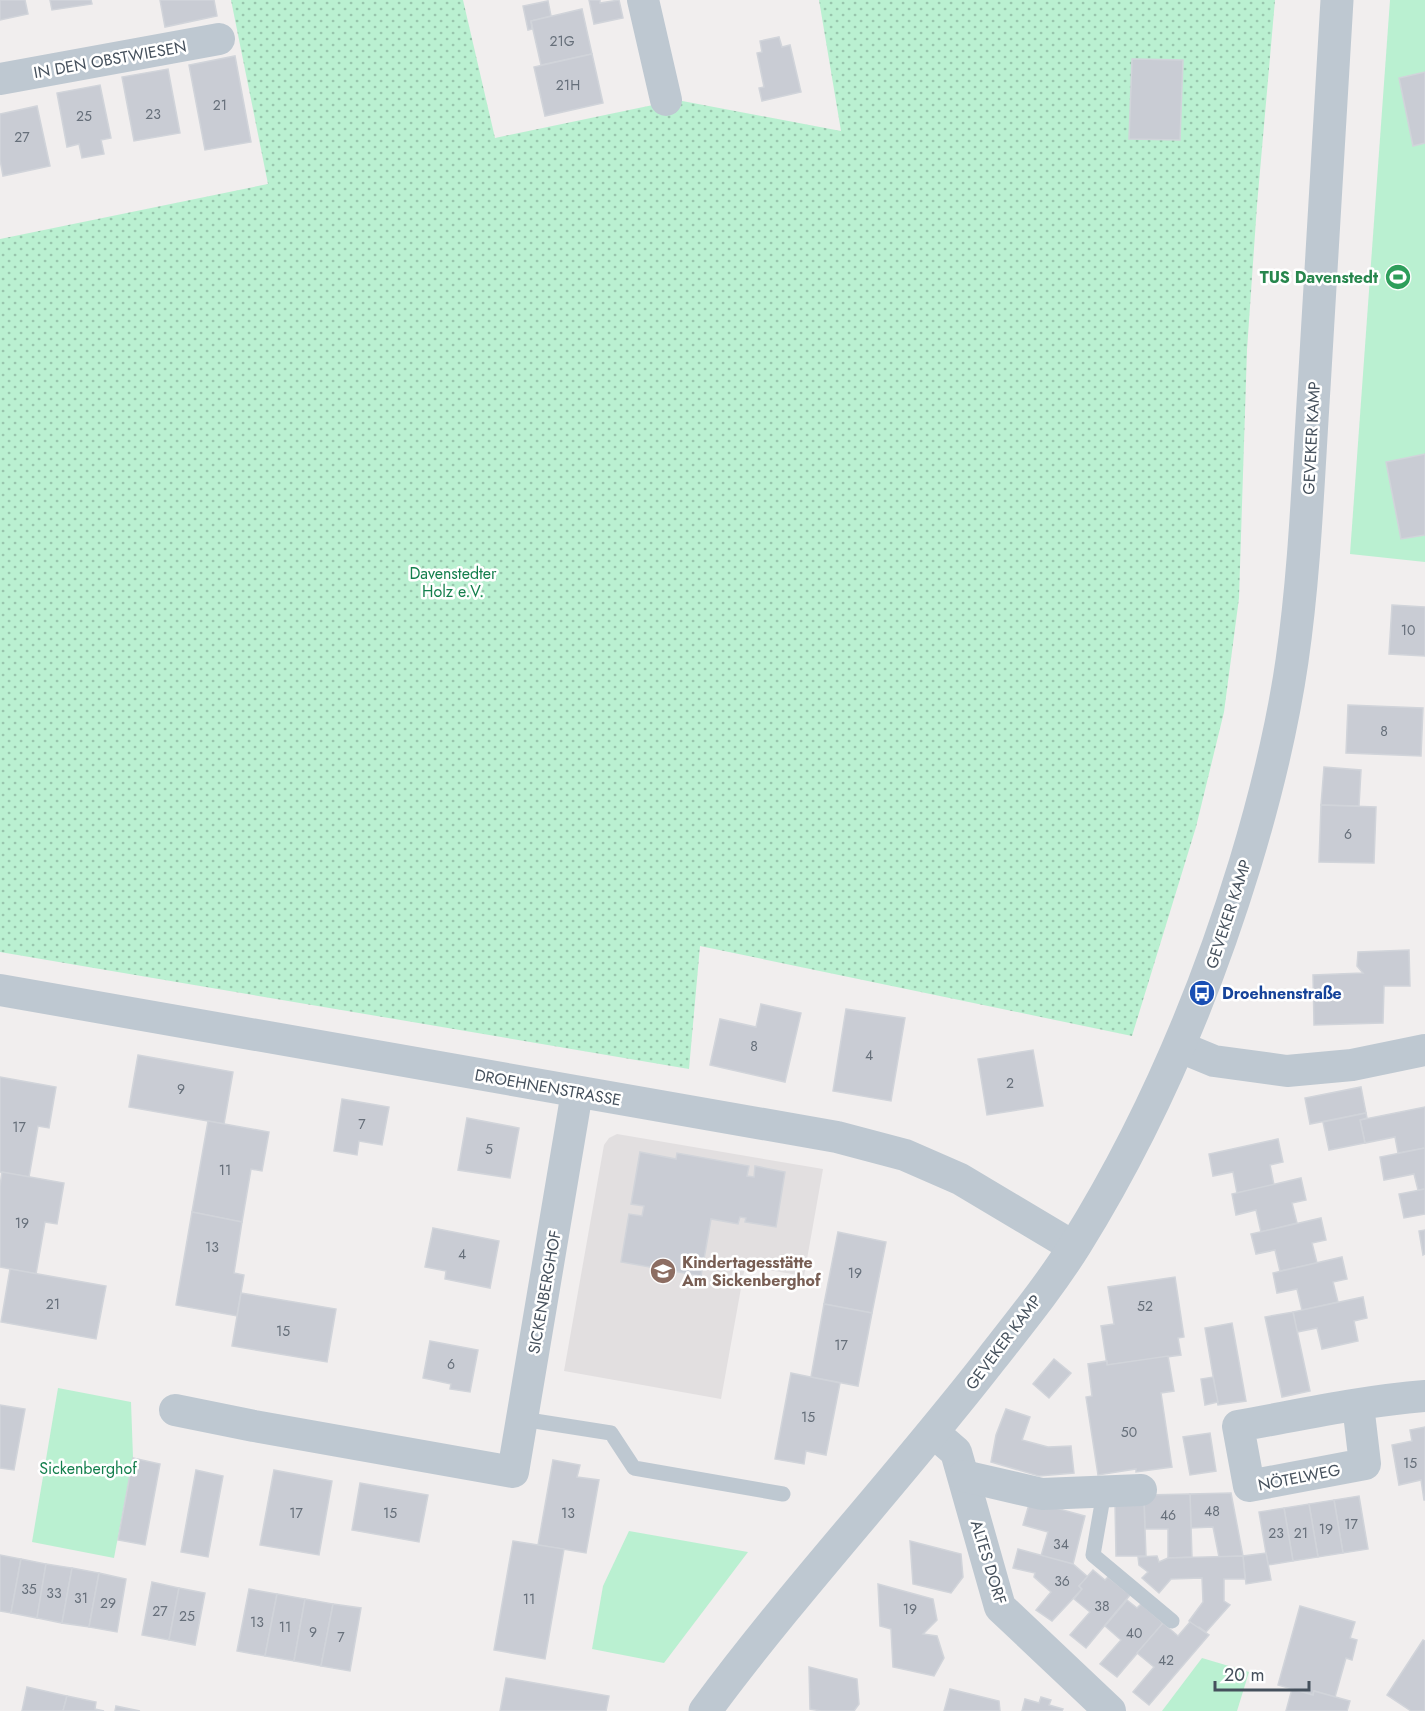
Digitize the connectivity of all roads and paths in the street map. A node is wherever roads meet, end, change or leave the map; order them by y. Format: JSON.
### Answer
{"nodes":[{"id":1,"x":643,"y":0,"type":"edge"},
{"id":2,"x":1337,"y":0,"type":"edge"},
{"id":3,"x":219,"y":39,"type":"dead end"},
{"id":4,"x":0,"y":79,"type":"edge"},
{"id":5,"x":666,"y":100,"type":"dead end"},
{"id":6,"x":0,"y":990,"type":"edge"},
{"id":7,"x":1180,"y":1047,"type":"junction"},
{"id":8,"x":1425,"y":1050,"type":"edge"},
{"id":9,"x":577,"y":1092,"type":"junction"},
{"id":10,"x":1074,"y":1247,"type":"junction"},
{"id":11,"x":1425,"y":1396,"type":"edge"},
{"id":12,"x":1358,"y":1405,"type":"dead end"},
{"id":13,"x":175,"y":1410,"type":"dead end"},
{"id":14,"x":522,"y":1419,"type":"junction"},
{"id":15,"x":933,"y":1432,"type":"junction"},
{"id":16,"x":964,"y":1476,"type":"junction"},
{"id":17,"x":1141,"y":1490,"type":"dead end"},
{"id":18,"x":1104,"y":1492,"type":"junction"},
{"id":19,"x":783,"y":1494,"type":"dead end"},
{"id":20,"x":1172,"y":1621,"type":"dead end"},
{"id":21,"x":705,"y":1711,"type":"edge"},
{"id":22,"x":1110,"y":1711,"type":"edge"}],
"edges":[{"from":1,"to":5,"type":"street"},
{"from":2,"to":7,"type":"street","name":"GEVEKER KAMP"},
{"from":3,"to":4,"type":"street","name":"IN DEN OBSTWIESEN"},
{"from":6,"to":9,"type":"street","name":"DROEHNENSTRASSE"},
{"from":7,"to":8,"type":"street"},
{"from":7,"to":10,"type":"street","name":"GEVEKER KAMP"},
{"from":9,"to":10,"type":"street","name":"DROEHNENSTRASSE"},
{"from":9,"to":14,"type":"street","name":"SICKENBERGHOF"},
{"from":10,"to":15,"type":"street","name":"GEVEKER KAMP"},
{"from":11,"to":12,"type":"street"},
{"from":13,"to":14,"type":"street","name":"SICKENBERGHOF"},
{"from":14,"to":19,"type":"lane"},
{"from":15,"to":16,"type":"street","name":"ALTES DORF"},
{"from":15,"to":21,"type":"street","name":"GEVEKER KAMP"},
{"from":16,"to":18,"type":"street"},
{"from":16,"to":22,"type":"street","name":"ALTES DORF"},
{"from":17,"to":18,"type":"street"},
{"from":18,"to":20,"type":"lane"}]}
